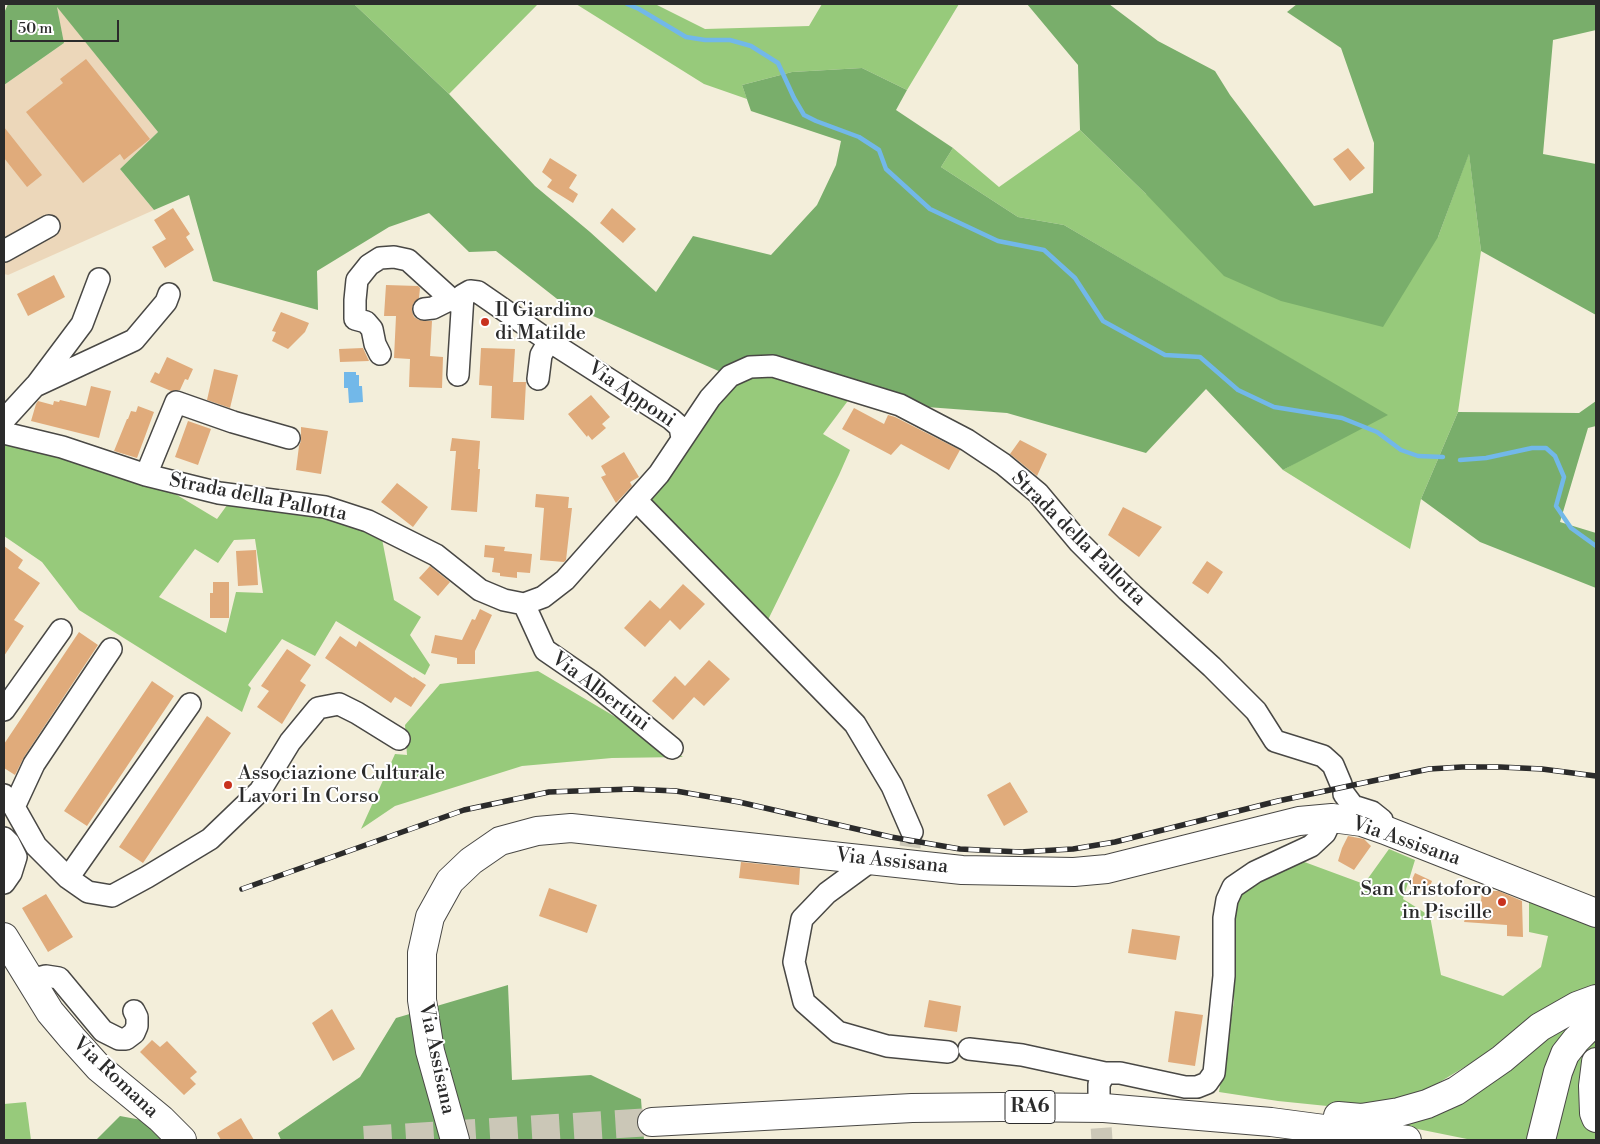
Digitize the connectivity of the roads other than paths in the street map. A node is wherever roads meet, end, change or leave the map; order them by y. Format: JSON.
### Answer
{"nodes":[{"id":1,"x":49,"y":226,"type":"dead end"},
{"id":2,"x":4,"y":251,"type":"edge"},
{"id":3,"x":99,"y":279,"type":"dead end"},
{"id":4,"x":169,"y":294,"type":"dead end"},
{"id":5,"x":457,"y":302,"type":"junction"},
{"id":6,"x":424,"y":309,"type":"dead end"},
{"id":7,"x":549,"y":341,"type":"junction"},
{"id":8,"x":380,"y":354,"type":"dead end"},
{"id":9,"x":458,"y":375,"type":"dead end"},
{"id":10,"x":538,"y":379,"type":"dead end"},
{"id":11,"x":35,"y":386,"type":"junction"},
{"id":12,"x":4,"y":420,"type":"edge"},
{"id":13,"x":4,"y":433,"type":"edge"},
{"id":14,"x":289,"y":438,"type":"dead end"},
{"id":15,"x":682,"y":438,"type":"junction"},
{"id":16,"x":146,"y":475,"type":"junction"},
{"id":17,"x":636,"y":500,"type":"junction"},
{"id":18,"x":524,"y":604,"type":"junction"},
{"id":19,"x":61,"y":630,"type":"dead end"},
{"id":20,"x":111,"y":649,"type":"dead end"},
{"id":21,"x":190,"y":704,"type":"dead end"},
{"id":22,"x":4,"y":710,"type":"edge"},
{"id":23,"x":399,"y":739,"type":"dead end"},
{"id":24,"x":672,"y":748,"type":"dead end"},
{"id":25,"x":9,"y":801,"type":"edge"},
{"id":26,"x":1332,"y":818,"type":"junction"},
{"id":27,"x":1385,"y":830,"type":"junction"},
{"id":28,"x":4,"y":838,"type":"edge"},
{"id":29,"x":909,"y":848,"type":"junction"},
{"id":30,"x":872,"y":860,"type":"junction"},
{"id":31,"x":68,"y":878,"type":"junction"},
{"id":32,"x":4,"y":883,"type":"edge"},
{"id":33,"x":1596,"y":913,"type":"edge"},
{"id":34,"x":4,"y":937,"type":"edge"},
{"id":35,"x":30,"y":980,"type":"junction"},
{"id":36,"x":1596,"y":999,"type":"edge"},
{"id":37,"x":134,"y":1011,"type":"dead end"},
{"id":38,"x":1596,"y":1022,"type":"edge"},
{"id":39,"x":969,"y":1049,"type":"dead end"},
{"id":40,"x":948,"y":1052,"type":"dead end"},
{"id":41,"x":1596,"y":1062,"type":"edge"},
{"id":42,"x":1105,"y":1072,"type":"junction"},
{"id":43,"x":1101,"y":1102,"type":"junction"},
{"id":44,"x":1596,"y":1118,"type":"edge"},
{"id":45,"x":652,"y":1122,"type":"tunnel mouth"},
{"id":46,"x":182,"y":1140,"type":"edge"},
{"id":47,"x":455,"y":1140,"type":"edge"},
{"id":48,"x":1407,"y":1140,"type":"edge"},
{"id":49,"x":1541,"y":1140,"type":"edge"}],
"edges":[{"from":1,"to":2,"type":"street"},
{"from":3,"to":11,"type":"street"},
{"from":4,"to":11,"type":"street"},
{"from":5,"to":6,"type":"street","name":"Via Apponi"},
{"from":5,"to":7,"type":"street","name":"Via Apponi"},
{"from":5,"to":8,"type":"street"},
{"from":5,"to":9,"type":"street"},
{"from":7,"to":10,"type":"street"},
{"from":7,"to":15,"type":"street","name":"Via Apponi"},
{"from":11,"to":12,"type":"street"},
{"from":13,"to":16,"type":"street","name":"Strada della Pallotta"},
{"from":14,"to":16,"type":"street"},
{"from":15,"to":17,"type":"street","name":"Strada della Pallotta"},
{"from":15,"to":27,"type":"street","name":"Strada della Pallotta"},
{"from":16,"to":18,"type":"street","name":"Strada della Pallotta"},
{"from":17,"to":18,"type":"street","name":"Strada della Pallotta"},
{"from":17,"to":29,"type":"street"},
{"from":18,"to":24,"type":"street","name":"Via Albertini"},
{"from":19,"to":22,"type":"street"},
{"from":20,"to":25,"type":"street"},
{"from":21,"to":31,"type":"street"},
{"from":23,"to":31,"type":"street"},
{"from":25,"to":31,"type":"street"},
{"from":26,"to":27,"type":"main road","name":"Via Assisana"},
{"from":26,"to":29,"type":"main road","name":"Via Assisana"},
{"from":26,"to":42,"type":"street"},
{"from":27,"to":33,"type":"main road","name":"Via Assisana"},
{"from":28,"to":32,"type":"street"},
{"from":29,"to":30,"type":"main road","name":"Via Assisana"},
{"from":30,"to":40,"type":"street"},
{"from":30,"to":47,"type":"main road","name":"Via Assisana"},
{"from":34,"to":35,"type":"main road","name":"Via Romana"},
{"from":35,"to":37,"type":"street"},
{"from":35,"to":46,"type":"main road","name":"Via Romana"},
{"from":36,"to":43,"type":"main road"},
{"from":38,"to":49,"type":"main road"},
{"from":39,"to":42,"type":"street"},
{"from":41,"to":44,"type":"main road"},
{"from":42,"to":43,"type":"street"},
{"from":43,"to":45,"type":"main road","number":"RA6"},
{"from":43,"to":48,"type":"main road","number":"RA6"}]}
